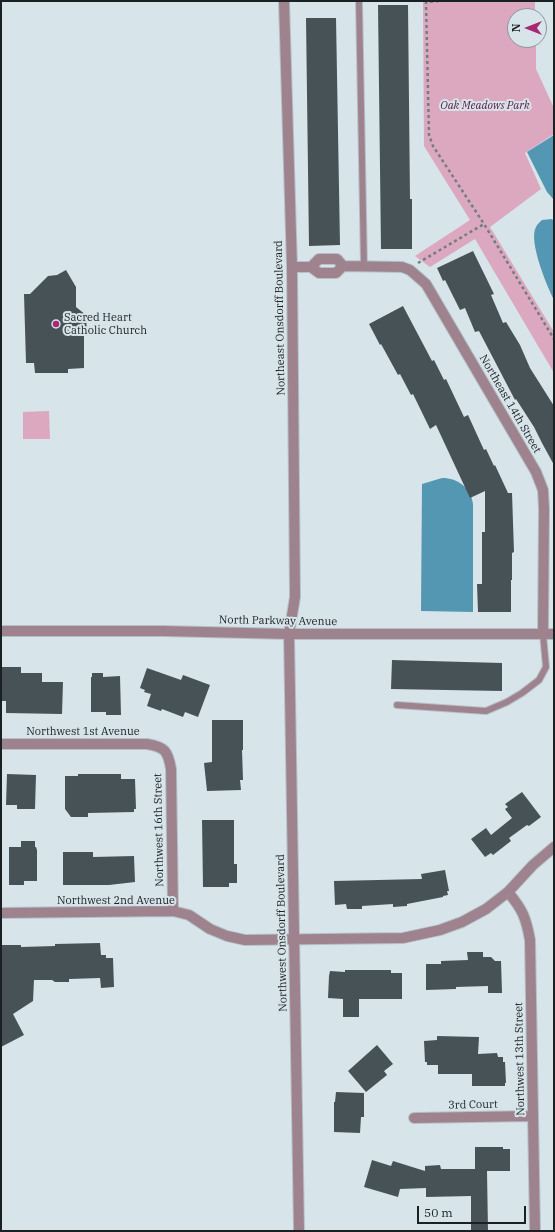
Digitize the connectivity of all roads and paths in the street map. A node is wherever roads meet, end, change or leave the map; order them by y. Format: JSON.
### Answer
{"nodes":[{"id":1,"x":284,"y":1,"type":"edge"},
{"id":2,"x":358,"y":1,"type":"edge"},
{"id":3,"x":439,"y":1,"type":"edge"},
{"id":4,"x":484,"y":224,"type":"junction"},
{"id":5,"x":364,"y":266,"type":"junction"},
{"id":6,"x":292,"y":267,"type":"junction"},
{"id":7,"x":410,"y":270,"type":"junction"},
{"id":8,"x":554,"y":338,"type":"edge"},
{"id":9,"x":549,"y":535,"type":"edge"},
{"id":10,"x":1,"y":631,"type":"edge"},
{"id":11,"x":289,"y":634,"type":"junction"},
{"id":12,"x":543,"y":634,"type":"junction"},
{"id":13,"x":554,"y":634,"type":"edge"},
{"id":14,"x":397,"y":705,"type":"dead end"},
{"id":15,"x":1,"y":744,"type":"edge"},
{"id":16,"x":165,"y":750,"type":"joint"},
{"id":17,"x":554,"y":846,"type":"edge"},
{"id":18,"x":508,"y":892,"type":"junction"},
{"id":19,"x":173,"y":910,"type":"junction"},
{"id":20,"x":1,"y":913,"type":"edge"},
{"id":21,"x":295,"y":939,"type":"junction"},
{"id":22,"x":532,"y":1116,"type":"junction"},
{"id":23,"x":414,"y":1118,"type":"dead end"},
{"id":24,"x":299,"y":1231,"type":"edge"},
{"id":25,"x":535,"y":1231,"type":"edge"}],
"edges":[{"from":1,"to":6,"type":"street","name":"Northeast Onsdorff Boulevard"},
{"from":2,"to":5,"type":"lane"},
{"from":3,"to":4,"type":"path"},
{"from":4,"to":7,"type":"path"},
{"from":4,"to":8,"type":"path"},
{"from":5,"to":6,"type":"street","name":"Northeast 14th Street"},
{"from":5,"to":7,"type":"street","name":"Northeast 14th Street"},
{"from":6,"to":11,"type":"street","name":"Northeast Onsdorff Boulevard"},
{"from":7,"to":9,"type":"street","name":"Northeast 14th Street"},
{"from":9,"to":12,"type":"street","name":"Northeast 14th Street"},
{"from":10,"to":11,"type":"street","name":"North Parkway Avenue"},
{"from":11,"to":12,"type":"street","name":"North Parkway Avenue"},
{"from":11,"to":21,"type":"street","name":"Northwest Onsdorff Boulevard"},
{"from":12,"to":13,"type":"street","name":"North Parkway Avenue"},
{"from":12,"to":14,"type":"lane"},
{"from":15,"to":16,"type":"street","name":"Northwest 1st Avenue"},
{"from":16,"to":19,"type":"street","name":"Northwest 16th Street"},
{"from":17,"to":18,"type":"street","name":"Northwest 2nd Avenue"},
{"from":18,"to":21,"type":"street","name":"Northwest 2nd Avenue"},
{"from":18,"to":22,"type":"street","name":"Northwest 13th Street"},
{"from":19,"to":20,"type":"street","name":"Northwest 2nd Avenue"},
{"from":19,"to":21,"type":"street","name":"Northwest 2nd Avenue"},
{"from":21,"to":24,"type":"street","name":"Northwest Onsdorff Boulevard"},
{"from":22,"to":23,"type":"street","name":"3rd Court"},
{"from":22,"to":25,"type":"street","name":"Northwest 13th Street"}]}
